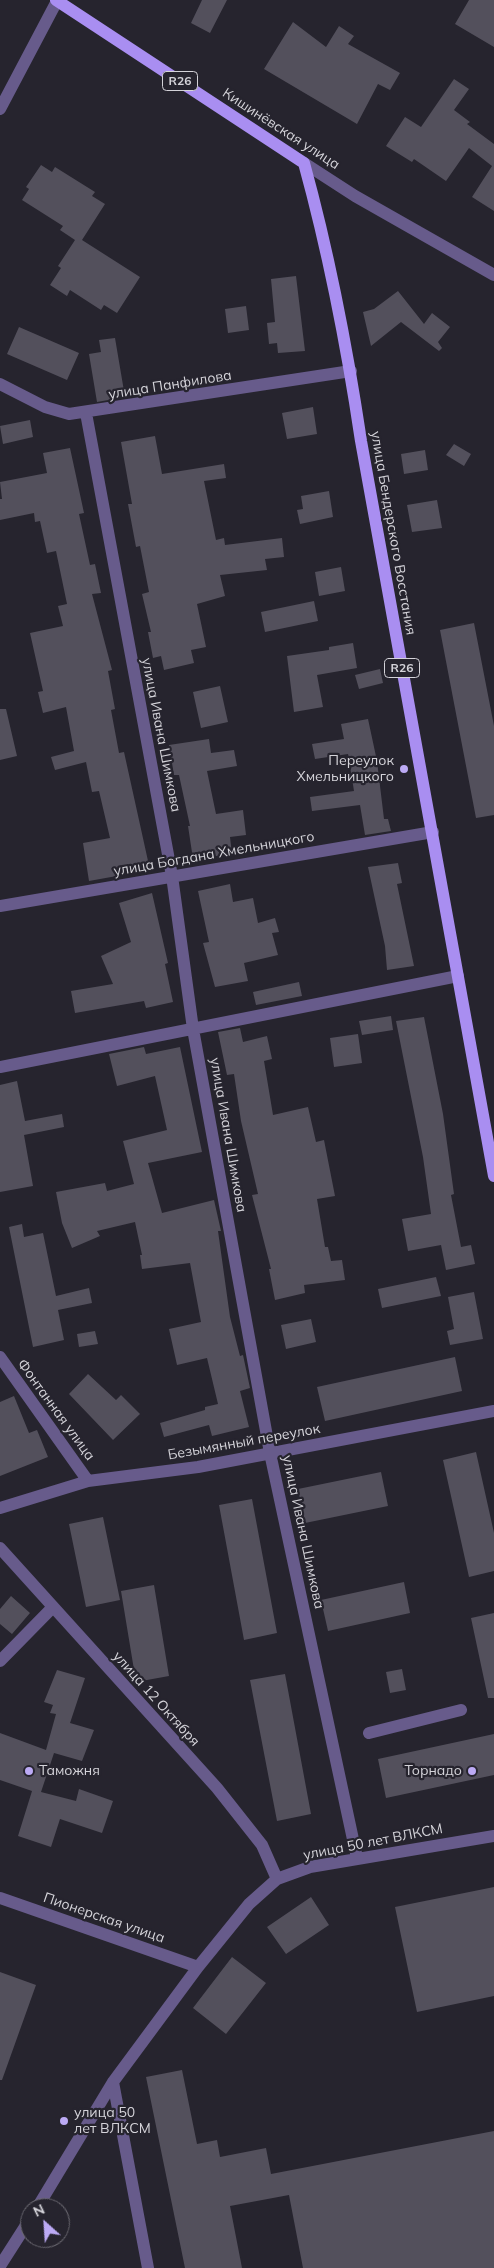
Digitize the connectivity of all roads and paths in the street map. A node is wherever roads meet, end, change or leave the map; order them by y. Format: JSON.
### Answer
{"nodes":[{"id":1,"x":56,"y":0,"type":"edge"},
{"id":2,"x":0,"y":109,"type":"edge"},
{"id":3,"x":304,"y":162,"type":"junction"},
{"id":4,"x":494,"y":275,"type":"edge"},
{"id":5,"x":351,"y":372,"type":"junction"},
{"id":6,"x":0,"y":384,"type":"edge"},
{"id":7,"x":86,"y":413,"type":"junction"},
{"id":8,"x":433,"y":832,"type":"junction"},
{"id":9,"x":172,"y":876,"type":"junction"},
{"id":10,"x":0,"y":906,"type":"edge"},
{"id":11,"x":458,"y":976,"type":"junction"},
{"id":12,"x":194,"y":1030,"type":"junction"},
{"id":13,"x":0,"y":1067,"type":"edge"},
{"id":14,"x":494,"y":1176,"type":"edge"},
{"id":15,"x":0,"y":1357,"type":"edge"},
{"id":16,"x":494,"y":1412,"type":"edge"},
{"id":17,"x":270,"y":1453,"type":"junction"},
{"id":18,"x":88,"y":1481,"type":"junction"},
{"id":19,"x":0,"y":1508,"type":"edge"},
{"id":20,"x":0,"y":1548,"type":"edge"},
{"id":21,"x":53,"y":1607,"type":"junction"},
{"id":22,"x":0,"y":1661,"type":"edge"},
{"id":23,"x":461,"y":1710,"type":"dead end"},
{"id":24,"x":369,"y":1733,"type":"dead end"},
{"id":25,"x":494,"y":1836,"type":"edge"},
{"id":26,"x":357,"y":1858,"type":"junction"},
{"id":27,"x":277,"y":1879,"type":"junction"},
{"id":28,"x":0,"y":1898,"type":"edge"},
{"id":29,"x":198,"y":1967,"type":"junction"},
{"id":30,"x":113,"y":2082,"type":"junction"},
{"id":31,"x":43,"y":2198,"type":"edge"},
{"id":32,"x":20,"y":2235,"type":"edge"},
{"id":33,"x":0,"y":2266,"type":"edge"},
{"id":34,"x":148,"y":2268,"type":"edge"}],
"edges":[{"from":1,"to":2,"type":"street"},
{"from":1,"to":3,"type":"main road","name":"Кишинёвская улица","number":"R26"},
{"from":3,"to":4,"type":"street","name":"Кишинёвская улица"},
{"from":3,"to":5,"type":"main road","name":"улица Бендерского Восстания","number":"R26"},
{"from":5,"to":7,"type":"street","name":"улица Панфилова"},
{"from":5,"to":8,"type":"main road","name":"улица Бендерского Восстания","number":"R26"},
{"from":6,"to":7,"type":"street","name":"улица Панфилова"},
{"from":7,"to":9,"type":"street","name":"улица Ивана Шимкова"},
{"from":8,"to":9,"type":"street","name":"улица Богдана Хмельницкого"},
{"from":8,"to":11,"type":"main road","name":"улица Бендерского Восстания","number":"R26"},
{"from":9,"to":10,"type":"street","name":"улица Богдана Хмельницкого"},
{"from":9,"to":12,"type":"street","name":"улица Ивана Шимкова"},
{"from":11,"to":12,"type":"street"},
{"from":11,"to":14,"type":"main road","name":"улица Бендерского Восстания","number":"R26"},
{"from":12,"to":13,"type":"street"},
{"from":12,"to":17,"type":"street","name":"улица Ивана Шимкова"},
{"from":15,"to":18,"type":"street","name":"Фонтанная улица"},
{"from":16,"to":17,"type":"street","name":"Безымянный переулок"},
{"from":17,"to":18,"type":"street","name":"Безымянный переулок"},
{"from":17,"to":26,"type":"street","name":"улица Ивана Шимкова"},
{"from":18,"to":19,"type":"street","name":"Безымянный переулок"},
{"from":20,"to":21,"type":"street","name":"улица 12 Октября"},
{"from":21,"to":22,"type":"street"},
{"from":21,"to":27,"type":"street","name":"улица 12 Октября"},
{"from":23,"to":24,"type":"street"},
{"from":25,"to":26,"type":"street","name":"улица 50 лет ВЛКСМ"},
{"from":26,"to":27,"type":"street","name":"улица 50 лет ВЛКСМ"},
{"from":27,"to":29,"type":"street","name":"улица 50 лет ВЛКСМ"},
{"from":28,"to":29,"type":"street","name":"Пионерская улица"},
{"from":29,"to":30,"type":"street","name":"улица 50 лет ВЛКСМ"},
{"from":30,"to":31,"type":"street","name":"улица 50 лет ВЛКСМ"},
{"from":30,"to":34,"type":"street"},
{"from":32,"to":33,"type":"street"}]}
